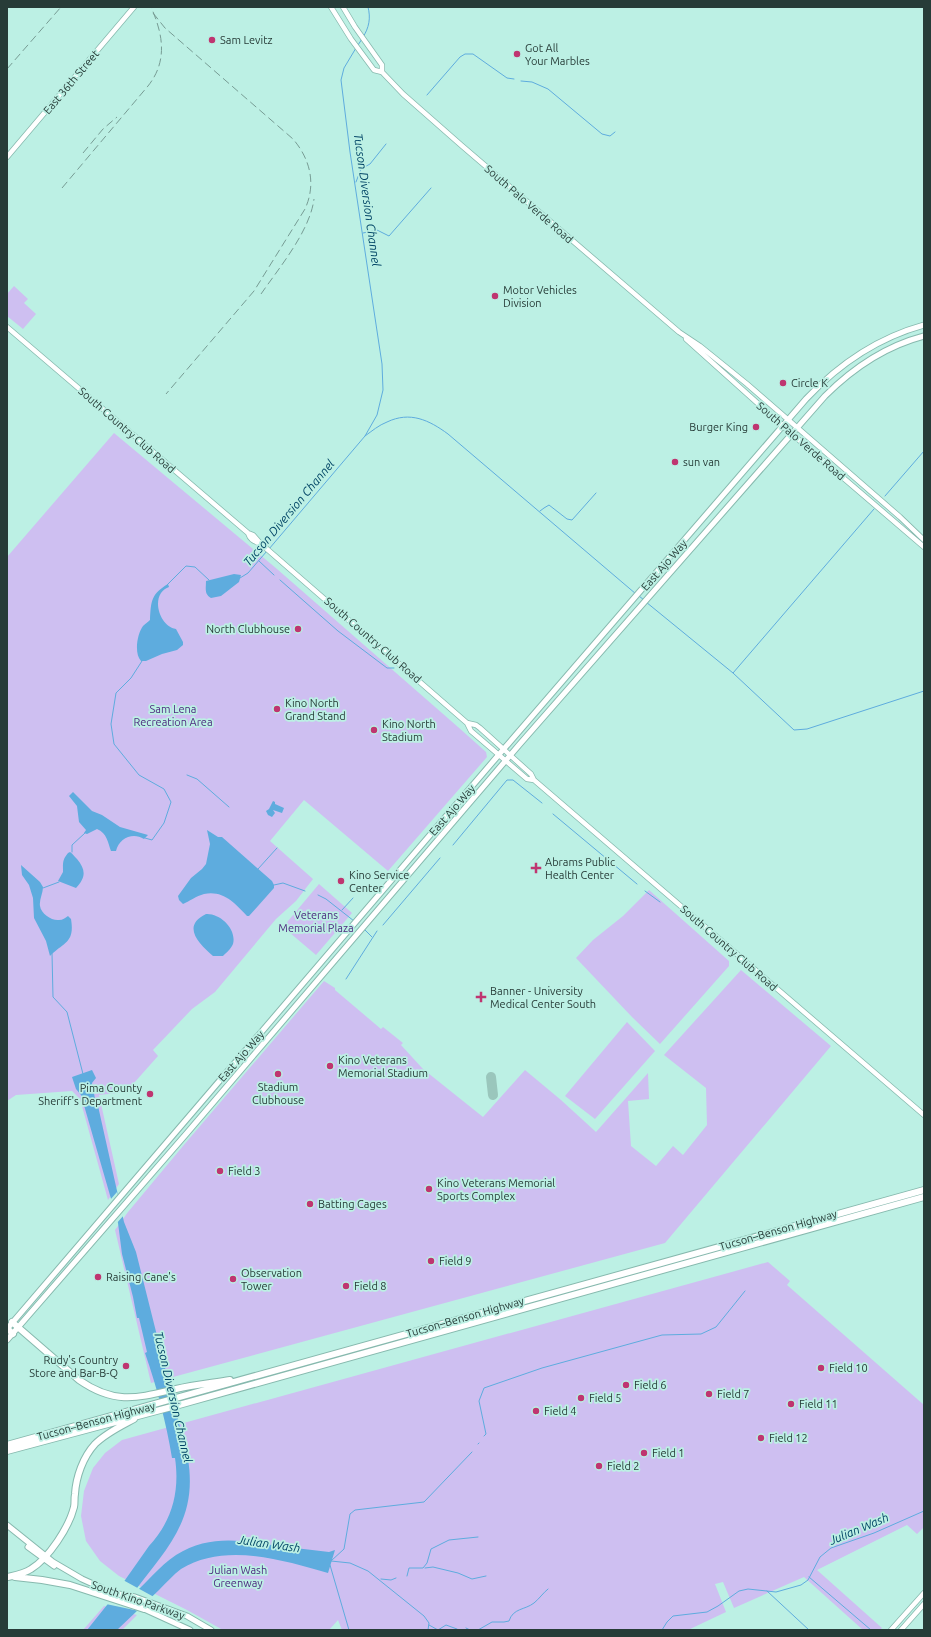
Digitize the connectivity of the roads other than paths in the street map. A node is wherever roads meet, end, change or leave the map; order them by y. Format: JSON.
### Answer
{"nodes":[{"id":1,"x":134,"y":7,"type":"edge"},
{"id":2,"x":331,"y":7,"type":"edge"},
{"id":3,"x":343,"y":7,"type":"edge"},
{"id":4,"x":382,"y":72,"type":"junction"},
{"id":5,"x":7,"y":157,"type":"edge"},
{"id":6,"x":924,"y":325,"type":"edge"},
{"id":7,"x":7,"y":327,"type":"edge"},
{"id":8,"x":679,"y":332,"type":"junction"},
{"id":9,"x":924,"y":336,"type":"edge"},
{"id":10,"x":788,"y":420,"type":"junction"},
{"id":11,"x":783,"y":426,"type":"junction"},
{"id":12,"x":797,"y":428,"type":"junction"},
{"id":13,"x":792,"y":434,"type":"junction"},
{"id":14,"x":924,"y":540,"type":"edge"},
{"id":15,"x":924,"y":547,"type":"edge"},
{"id":16,"x":564,"y":679,"type":"junction"},
{"id":17,"x":572,"y":685,"type":"junction"},
{"id":18,"x":467,"y":723,"type":"junction"},
{"id":19,"x":504,"y":749,"type":"junction"},
{"id":20,"x":499,"y":755,"type":"junction"},
{"id":21,"x":510,"y":755,"type":"junction"},
{"id":22,"x":506,"y":761,"type":"junction"},
{"id":23,"x":534,"y":780,"type":"junction"},
{"id":24,"x":924,"y":1115,"type":"edge"},
{"id":25,"x":179,"y":1127,"type":"junction"},
{"id":26,"x":186,"y":1133,"type":"junction"},
{"id":27,"x":924,"y":1190,"type":"edge"},
{"id":28,"x":924,"y":1197,"type":"edge"},
{"id":29,"x":77,"y":1247,"type":"junction"},
{"id":30,"x":84,"y":1252,"type":"junction"},
{"id":31,"x":12,"y":1322,"type":"junction"},
{"id":32,"x":7,"y":1328,"type":"edge"},
{"id":33,"x":18,"y":1328,"type":"junction"},
{"id":34,"x":13,"y":1334,"type":"junction"},
{"id":35,"x":7,"y":1340,"type":"edge"},
{"id":36,"x":269,"y":1372,"type":"junction"},
{"id":37,"x":178,"y":1402,"type":"junction"},
{"id":38,"x":159,"y":1407,"type":"junction"},
{"id":39,"x":143,"y":1414,"type":"junction"},
{"id":40,"x":7,"y":1445,"type":"edge"},
{"id":41,"x":7,"y":1451,"type":"edge"},
{"id":42,"x":7,"y":1525,"type":"edge"},
{"id":43,"x":7,"y":1529,"type":"edge"},
{"id":44,"x":44,"y":1557,"type":"junction"},
{"id":45,"x":8,"y":1577,"type":"edge"},
{"id":46,"x":924,"y":1593,"type":"edge"},
{"id":47,"x":111,"y":1595,"type":"junction"},
{"id":48,"x":924,"y":1604,"type":"edge"},
{"id":49,"x":144,"y":1609,"type":"joint"},
{"id":50,"x":190,"y":1630,"type":"edge"},
{"id":51,"x":212,"y":1630,"type":"edge"},
{"id":52,"x":891,"y":1630,"type":"edge"},
{"id":53,"x":901,"y":1630,"type":"edge"}],
"edges":[{"from":1,"to":5,"type":"main road","name":"East 36th Street"},
{"from":2,"to":4,"type":"main road","name":"South Palo Verde Road"},
{"from":3,"to":4,"type":"main road","name":"South Palo Verde Road"},
{"from":4,"to":8,"type":"main road","name":"South Palo Verde Road"},
{"from":6,"to":10,"type":"main road","name":"East Ajo Way"},
{"from":7,"to":18,"type":"main road","name":"South Country Club Road"},
{"from":8,"to":10,"type":"main road","name":"South Palo Verde Road"},
{"from":8,"to":11,"type":"main road","name":"South Palo Verde Road"},
{"from":9,"to":12,"type":"main road","name":"East Ajo Way"},
{"from":10,"to":11,"type":"main road","name":"East Ajo Way"},
{"from":10,"to":12,"type":"main road","name":"South Palo Verde Road"},
{"from":11,"to":13,"type":"main road","name":"South Palo Verde Road"},
{"from":11,"to":16,"type":"main road","name":"East Ajo Way"},
{"from":12,"to":13,"type":"main road","name":"East Ajo Way"},
{"from":12,"to":14,"type":"main road","name":"South Palo Verde Road"},
{"from":13,"to":15,"type":"main road","name":"South Palo Verde Road"},
{"from":13,"to":17,"type":"main road","name":"East Ajo Way"},
{"from":16,"to":17,"type":"main road"},
{"from":16,"to":19,"type":"main road","name":"East Ajo Way"},
{"from":17,"to":21,"type":"main road","name":"East Ajo Way"},
{"from":18,"to":19,"type":"main road","name":"South Country Club Road"},
{"from":18,"to":20,"type":"main road","name":"South Country Club Road"},
{"from":19,"to":20,"type":"main road","name":"East Ajo Way"},
{"from":19,"to":21,"type":"main road","name":"South Country Club Road"},
{"from":20,"to":22,"type":"main road","name":"South Country Club Road"},
{"from":20,"to":25,"type":"main road","name":"East Ajo Way"},
{"from":21,"to":22,"type":"main road","name":"East Ajo Way"},
{"from":21,"to":23,"type":"main road","name":"South Country Club Road"},
{"from":22,"to":23,"type":"main road","name":"South Country Club Road"},
{"from":22,"to":26,"type":"main road","name":"East Ajo Way"},
{"from":23,"to":24,"type":"main road","name":"South Country Club Road"},
{"from":25,"to":26,"type":"main road"},
{"from":25,"to":29,"type":"main road","name":"East Ajo Way"},
{"from":26,"to":30,"type":"main road","name":"East Ajo Way"},
{"from":27,"to":36,"type":"highway","name":"Tucson–Benson Highway"},
{"from":28,"to":37,"type":"highway","name":"Tucson–Benson Highway"},
{"from":29,"to":30,"type":"main road"},
{"from":29,"to":31,"type":"main road","name":"East Ajo Way"},
{"from":30,"to":33,"type":"main road","name":"East Ajo Way"},
{"from":31,"to":32,"type":"main road","name":"East Ajo Way"},
{"from":31,"to":33,"type":"highway"},
{"from":32,"to":34,"type":"highway"},
{"from":33,"to":34,"type":"main road","name":"East Ajo Way"},
{"from":33,"to":36,"type":"highway"},
{"from":34,"to":35,"type":"main road","name":"East Ajo Way"},
{"from":36,"to":37,"type":"highway","name":"Tucson–Benson Highway"},
{"from":37,"to":38,"type":"highway","name":"Tucson–Benson Highway"},
{"from":38,"to":39,"type":"highway","name":"Tucson–Benson Highway"},
{"from":38,"to":40,"type":"highway","name":"Tucson–Benson Highway"},
{"from":39,"to":41,"type":"highway","name":"Tucson–Benson Highway"},
{"from":39,"to":44,"type":"highway"},
{"from":42,"to":44,"type":"main road","name":"South Kino Parkway"},
{"from":43,"to":44,"type":"main road","name":"South Kino Parkway"},
{"from":44,"to":45,"type":"highway"},
{"from":44,"to":47,"type":"main road","name":"South Kino Parkway"},
{"from":45,"to":47,"type":"highway"},
{"from":46,"to":52,"type":"main road"},
{"from":47,"to":49,"type":"highway"},
{"from":47,"to":51,"type":"main road","name":"South Kino Parkway"},
{"from":48,"to":53,"type":"main road"},
{"from":49,"to":50,"type":"main road","name":"South Kino Parkway"}]}
